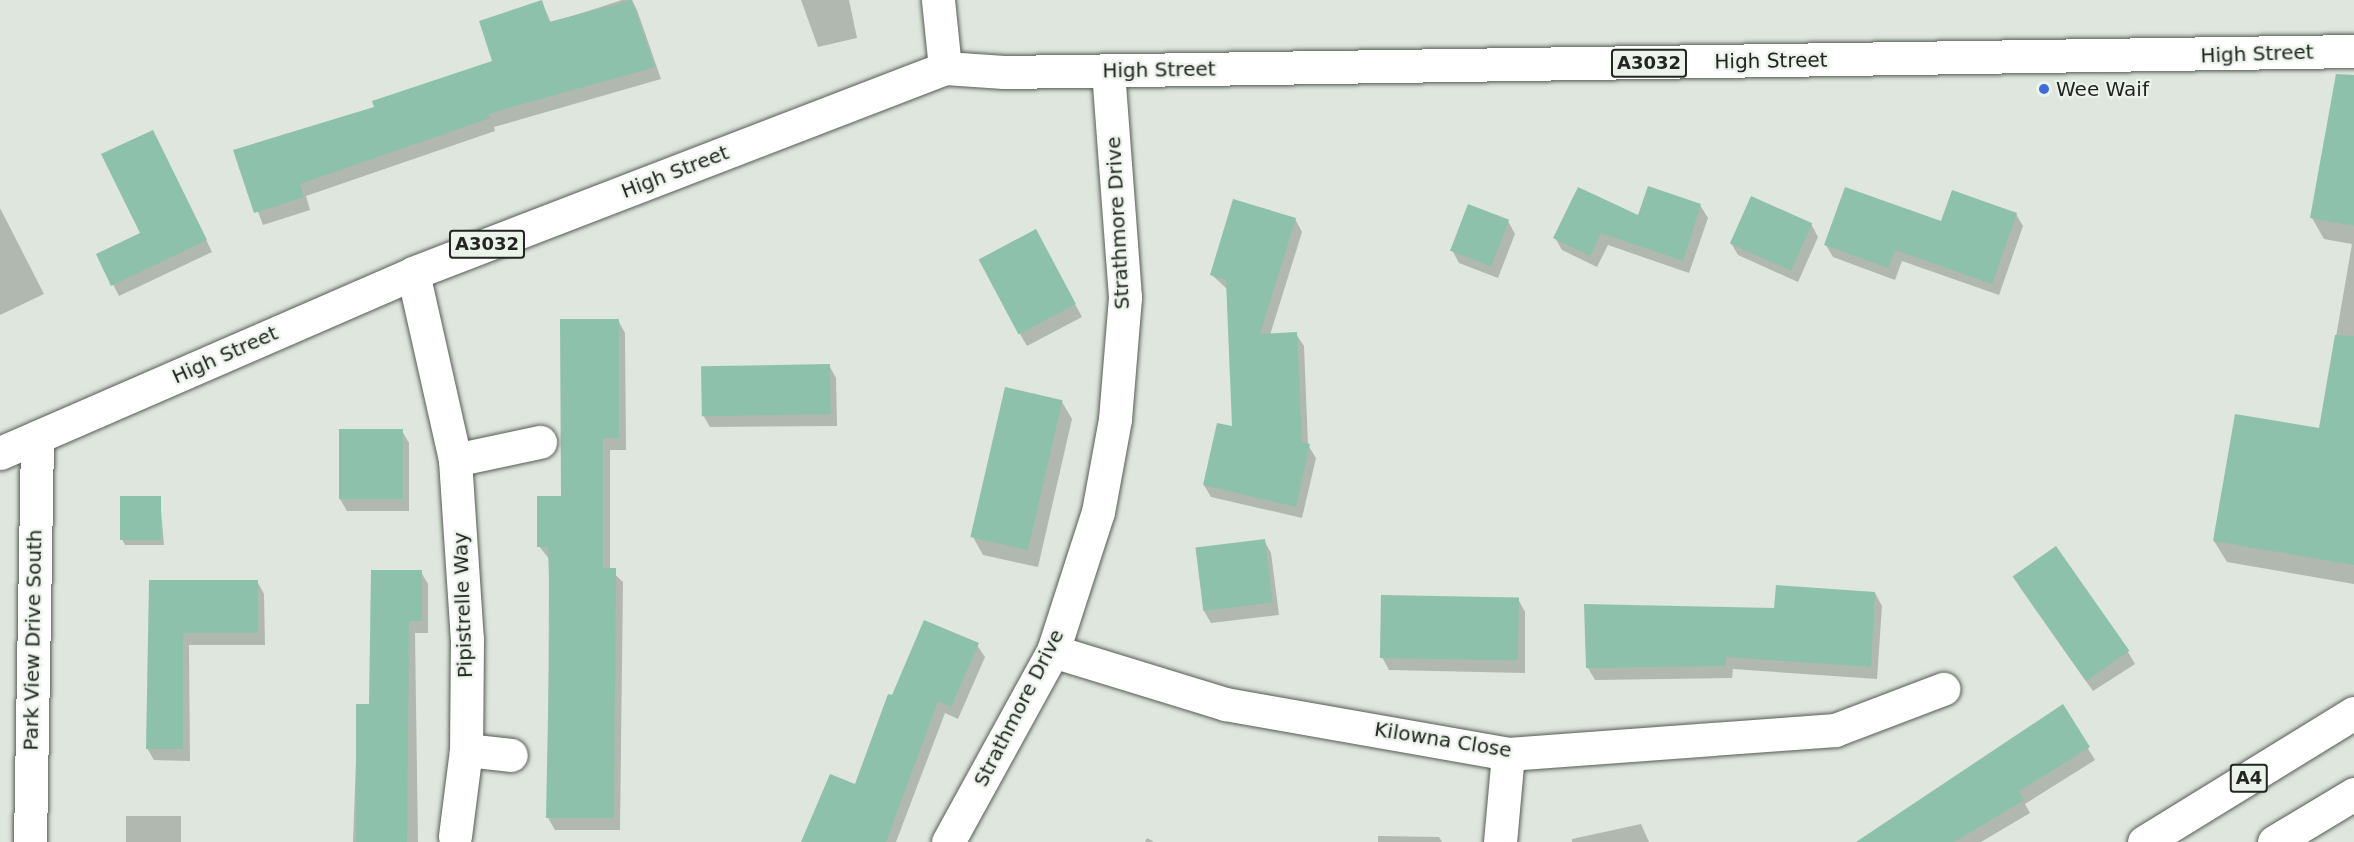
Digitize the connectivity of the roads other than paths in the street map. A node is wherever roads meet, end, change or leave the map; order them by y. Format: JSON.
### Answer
{"nodes":[{"id":1,"x":938,"y":0,"type":"edge"},
{"id":2,"x":2354,"y":51,"type":"edge"},
{"id":3,"x":945,"y":68,"type":"junction"},
{"id":4,"x":1108,"y":71,"type":"junction"},
{"id":5,"x":413,"y":273,"type":"junction"},
{"id":6,"x":37,"y":437,"type":"junction"},
{"id":7,"x":540,"y":442,"type":"dead end"},
{"id":8,"x":0,"y":453,"type":"edge"},
{"id":9,"x":455,"y":460,"type":"junction"},
{"id":10,"x":1053,"y":651,"type":"junction"},
{"id":11,"x":1943,"y":689,"type":"dead end"},
{"id":12,"x":2354,"y":713,"type":"edge"},
{"id":13,"x":466,"y":750,"type":"junction"},
{"id":14,"x":1509,"y":754,"type":"junction"},
{"id":15,"x":511,"y":755,"type":"dead end"},
{"id":16,"x":2354,"y":794,"type":"edge"},
{"id":17,"x":455,"y":836,"type":"dead end"},
{"id":18,"x":30,"y":842,"type":"edge"},
{"id":19,"x":948,"y":842,"type":"edge"},
{"id":20,"x":1500,"y":842,"type":"edge"},
{"id":21,"x":2144,"y":842,"type":"edge"},
{"id":22,"x":2274,"y":842,"type":"edge"}],
"edges":[{"from":1,"to":3,"type":"street"},
{"from":2,"to":4,"type":"street","name":"High Street","number":"A3032"},
{"from":3,"to":4,"type":"street","name":"High Street","number":"A3032"},
{"from":3,"to":5,"type":"street","name":"High Street","number":"A3032"},
{"from":4,"to":10,"type":"street","name":"Strathmore Drive"},
{"from":5,"to":6,"type":"street","name":"High Street","number":"A3032"},
{"from":5,"to":9,"type":"street","name":"Pipistrelle Way"},
{"from":6,"to":8,"type":"street","number":"A3032"},
{"from":6,"to":18,"type":"street","name":"Park View Drive South"},
{"from":7,"to":9,"type":"street"},
{"from":9,"to":13,"type":"street","name":"Pipistrelle Way"},
{"from":10,"to":14,"type":"street","name":"Kilowna Close"},
{"from":10,"to":19,"type":"street","name":"Strathmore Drive"},
{"from":11,"to":14,"type":"street","name":"Kilowna Close"},
{"from":12,"to":21,"type":"street","number":"A4"},
{"from":13,"to":15,"type":"street"},
{"from":13,"to":17,"type":"street","name":"Pipistrelle Way"},
{"from":14,"to":20,"type":"street"},
{"from":16,"to":22,"type":"street"}]}
